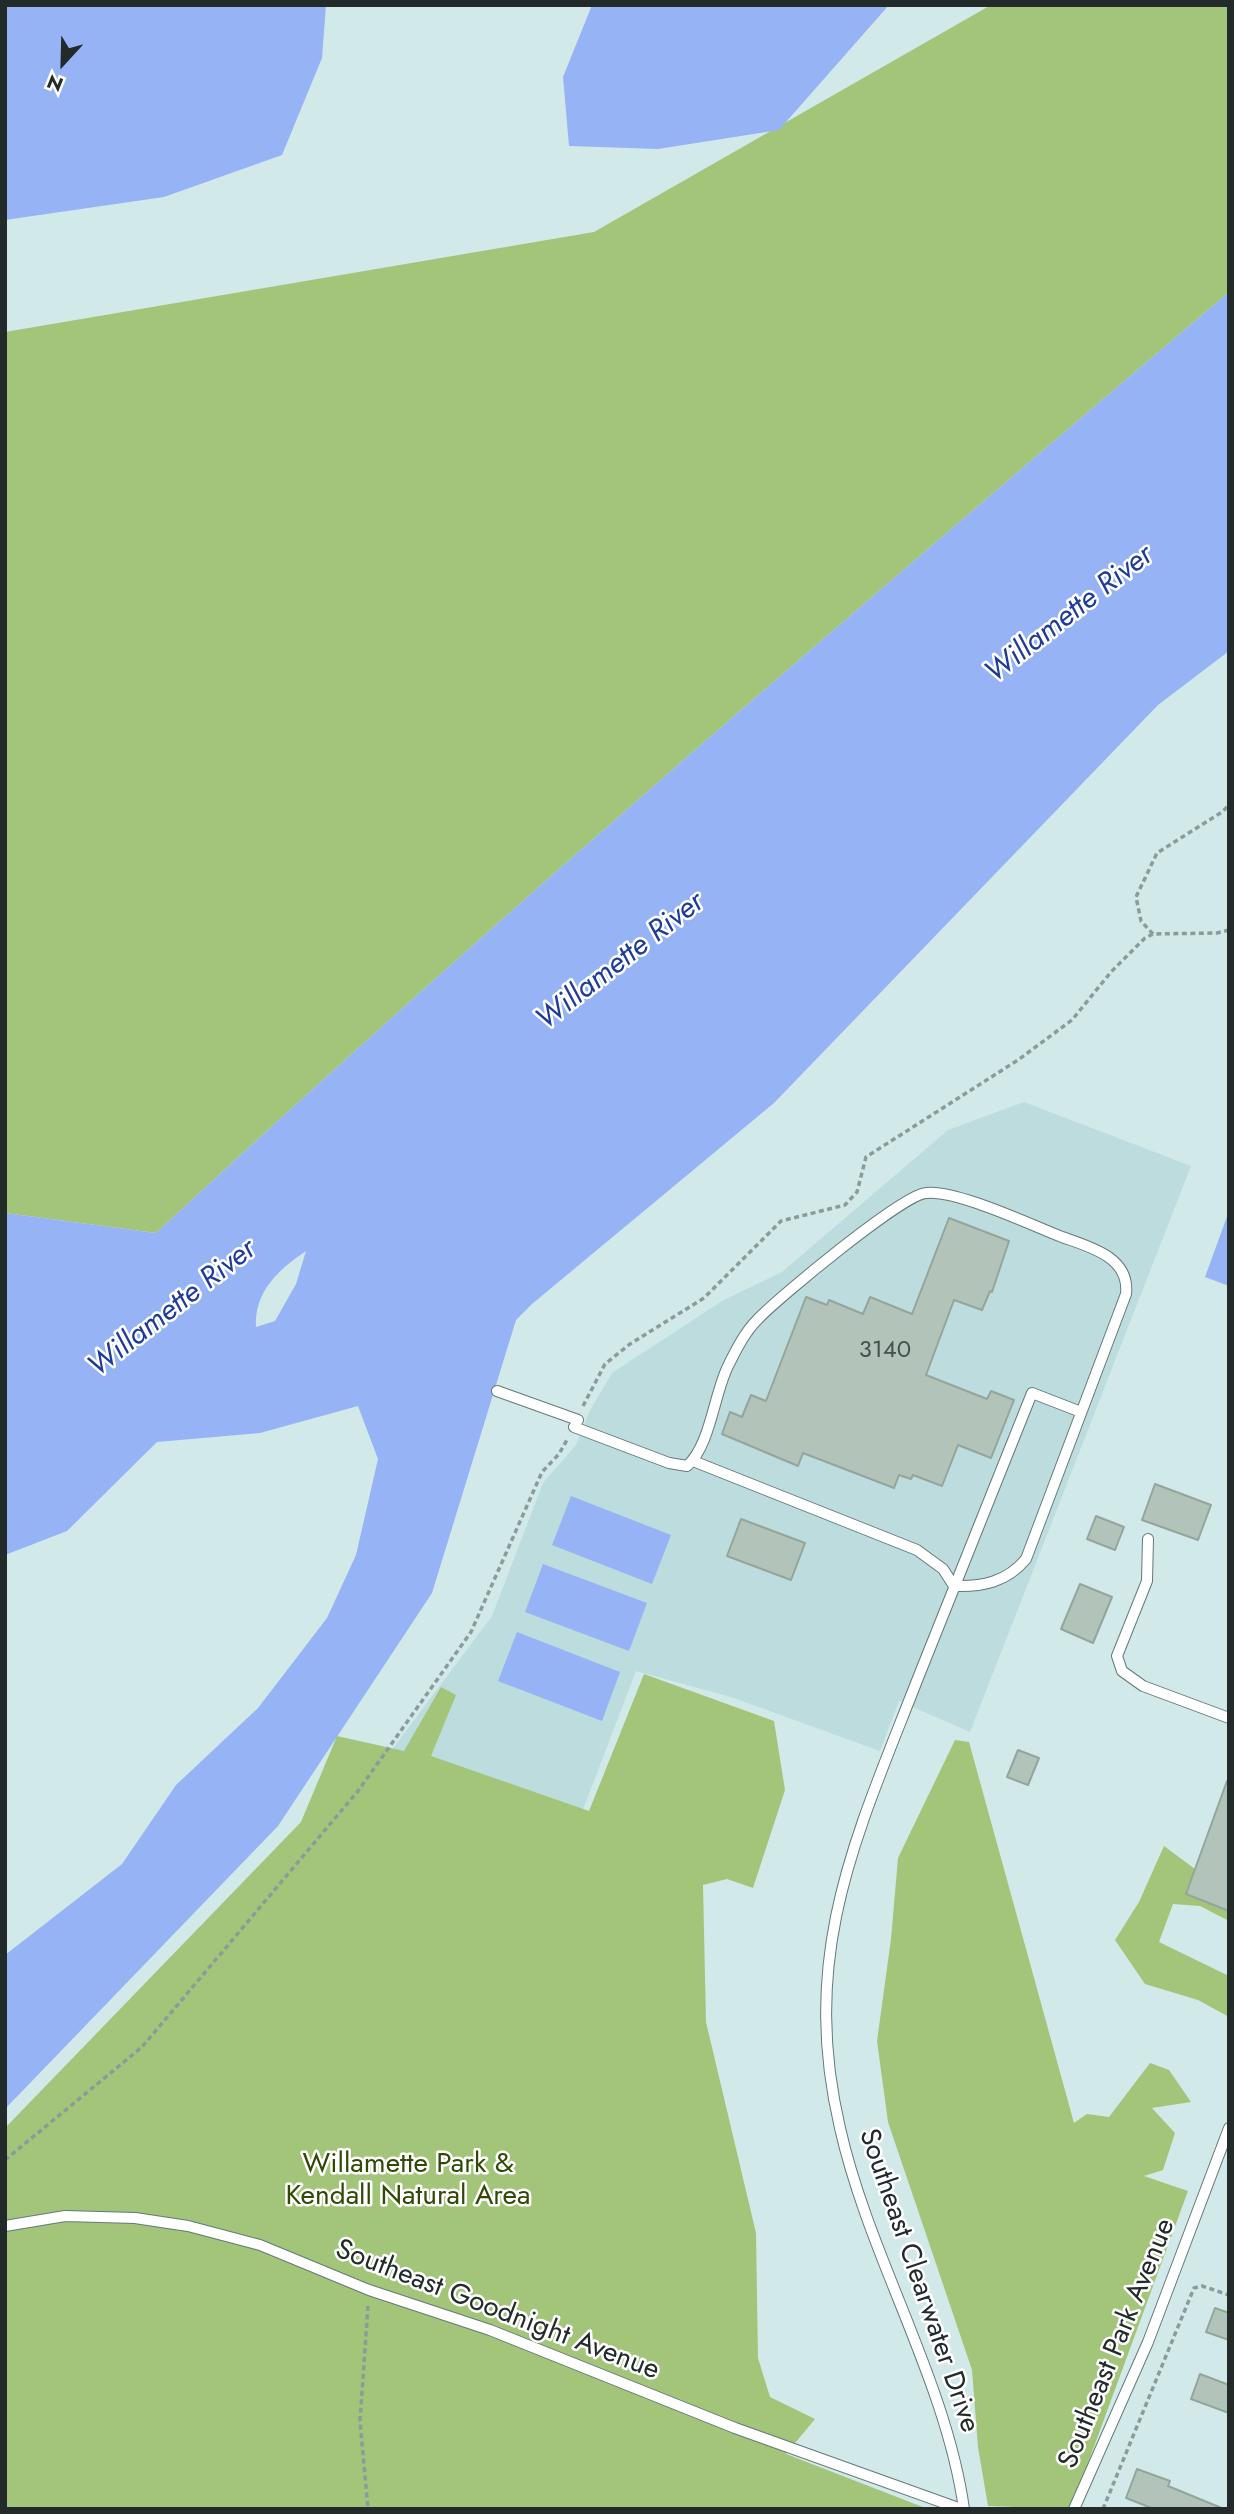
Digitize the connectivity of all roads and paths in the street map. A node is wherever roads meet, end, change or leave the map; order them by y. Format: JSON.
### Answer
{"nodes":[{"id":1,"x":1229,"y":805,"type":"edge"},
{"id":2,"x":1229,"y":930,"type":"edge"},
{"id":3,"x":1153,"y":934,"type":"junction"},
{"id":4,"x":496,"y":1391,"type":"dead end"},
{"id":5,"x":1081,"y":1412,"type":"junction"},
{"id":6,"x":576,"y":1424,"type":"junction"},
{"id":7,"x":693,"y":1461,"type":"junction"},
{"id":8,"x":1148,"y":1539,"type":"dead end"},
{"id":9,"x":954,"y":1586,"type":"junction"},
{"id":10,"x":1229,"y":1718,"type":"edge"},
{"id":11,"x":1229,"y":2128,"type":"edge"},
{"id":12,"x":5,"y":2160,"type":"edge"},
{"id":13,"x":5,"y":2225,"type":"edge"},
{"id":14,"x":369,"y":2290,"type":"junction"},
{"id":15,"x":1229,"y":2295,"type":"edge"},
{"id":16,"x":368,"y":2509,"type":"edge"},
{"id":17,"x":962,"y":2509,"type":"edge"},
{"id":18,"x":1074,"y":2509,"type":"edge"},
{"id":19,"x":1103,"y":2509,"type":"edge"}],
"edges":[{"from":1,"to":3,"type":"path"},
{"from":2,"to":3,"type":"path"},
{"from":3,"to":6,"type":"path"},
{"from":4,"to":6,"type":"lane"},
{"from":5,"to":7,"type":"lane"},
{"from":5,"to":9,"type":"lane"},
{"from":5,"to":9,"type":"lane","name":"Southeast Clearwater Drive"},
{"from":6,"to":7,"type":"lane"},
{"from":6,"to":12,"type":"path"},
{"from":7,"to":9,"type":"lane"},
{"from":8,"to":10,"type":"lane"},
{"from":9,"to":17,"type":"lane","name":"Southeast Clearwater Drive"},
{"from":11,"to":18,"type":"lane","name":"Southeast Park Avenue"},
{"from":13,"to":14,"type":"lane","name":"Southeast Goodnight Avenue"},
{"from":14,"to":16,"type":"path"},
{"from":14,"to":17,"type":"lane","name":"Southeast Goodnight Avenue"},
{"from":15,"to":19,"type":"path"}]}
